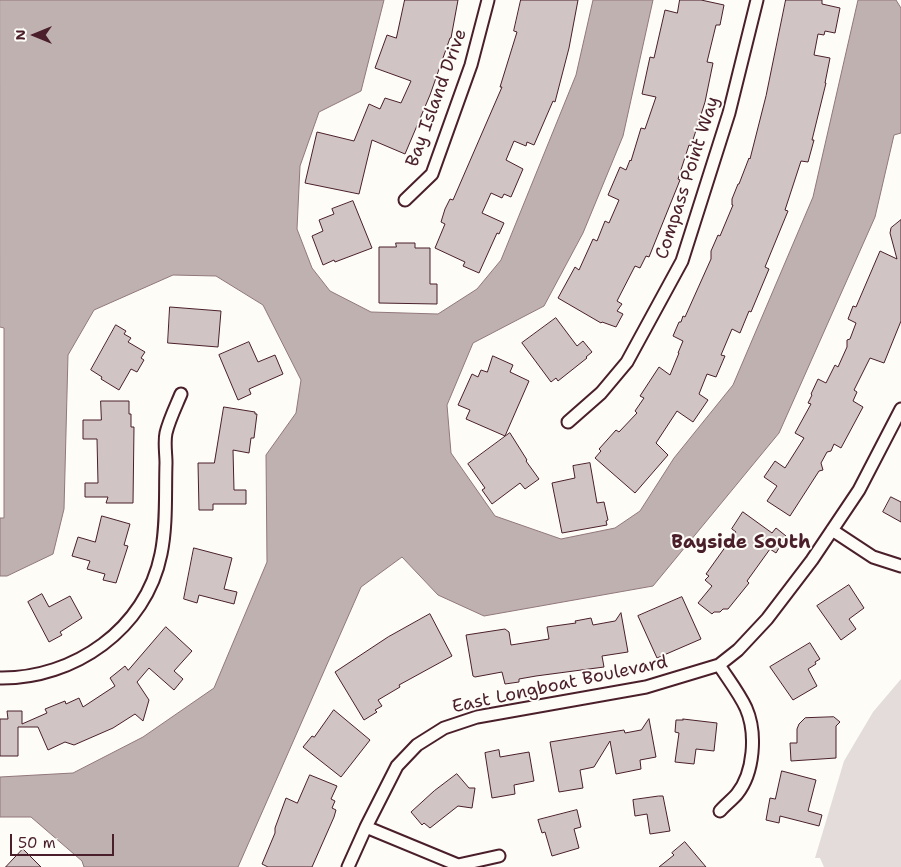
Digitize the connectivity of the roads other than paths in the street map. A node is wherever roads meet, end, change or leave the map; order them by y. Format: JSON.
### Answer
{"nodes":[{"id":1,"x":488,"y":0,"type":"edge"},
{"id":2,"x":757,"y":0,"type":"edge"},
{"id":3,"x":406,"y":200,"type":"dead end"},
{"id":4,"x":181,"y":394,"type":"dead end"},
{"id":5,"x":901,"y":409,"type":"edge"},
{"id":6,"x":568,"y":422,"type":"dead end"},
{"id":7,"x":832,"y":530,"type":"junction"},
{"id":8,"x":901,"y":566,"type":"edge"},
{"id":9,"x":719,"y":665,"type":"junction"},
{"id":10,"x":0,"y":678,"type":"edge"},
{"id":11,"x":720,"y":810,"type":"dead end"},
{"id":12,"x":366,"y":828,"type":"junction"},
{"id":13,"x":499,"y":856,"type":"dead end"},
{"id":14,"x":348,"y":867,"type":"edge"}],
"edges":[{"from":1,"to":3,"type":"street","name":"Bay Island Drive"},
{"from":2,"to":6,"type":"street","name":"Compass Point Way"},
{"from":4,"to":10,"type":"street"},
{"from":5,"to":7,"type":"street","name":"East Longboat Boulevard"},
{"from":7,"to":8,"type":"street"},
{"from":7,"to":9,"type":"street","name":"East Longboat Boulevard"},
{"from":9,"to":11,"type":"street"},
{"from":9,"to":12,"type":"street","name":"East Longboat Boulevard"},
{"from":12,"to":13,"type":"street"},
{"from":12,"to":14,"type":"street","name":"East Longboat Boulevard"}]}
